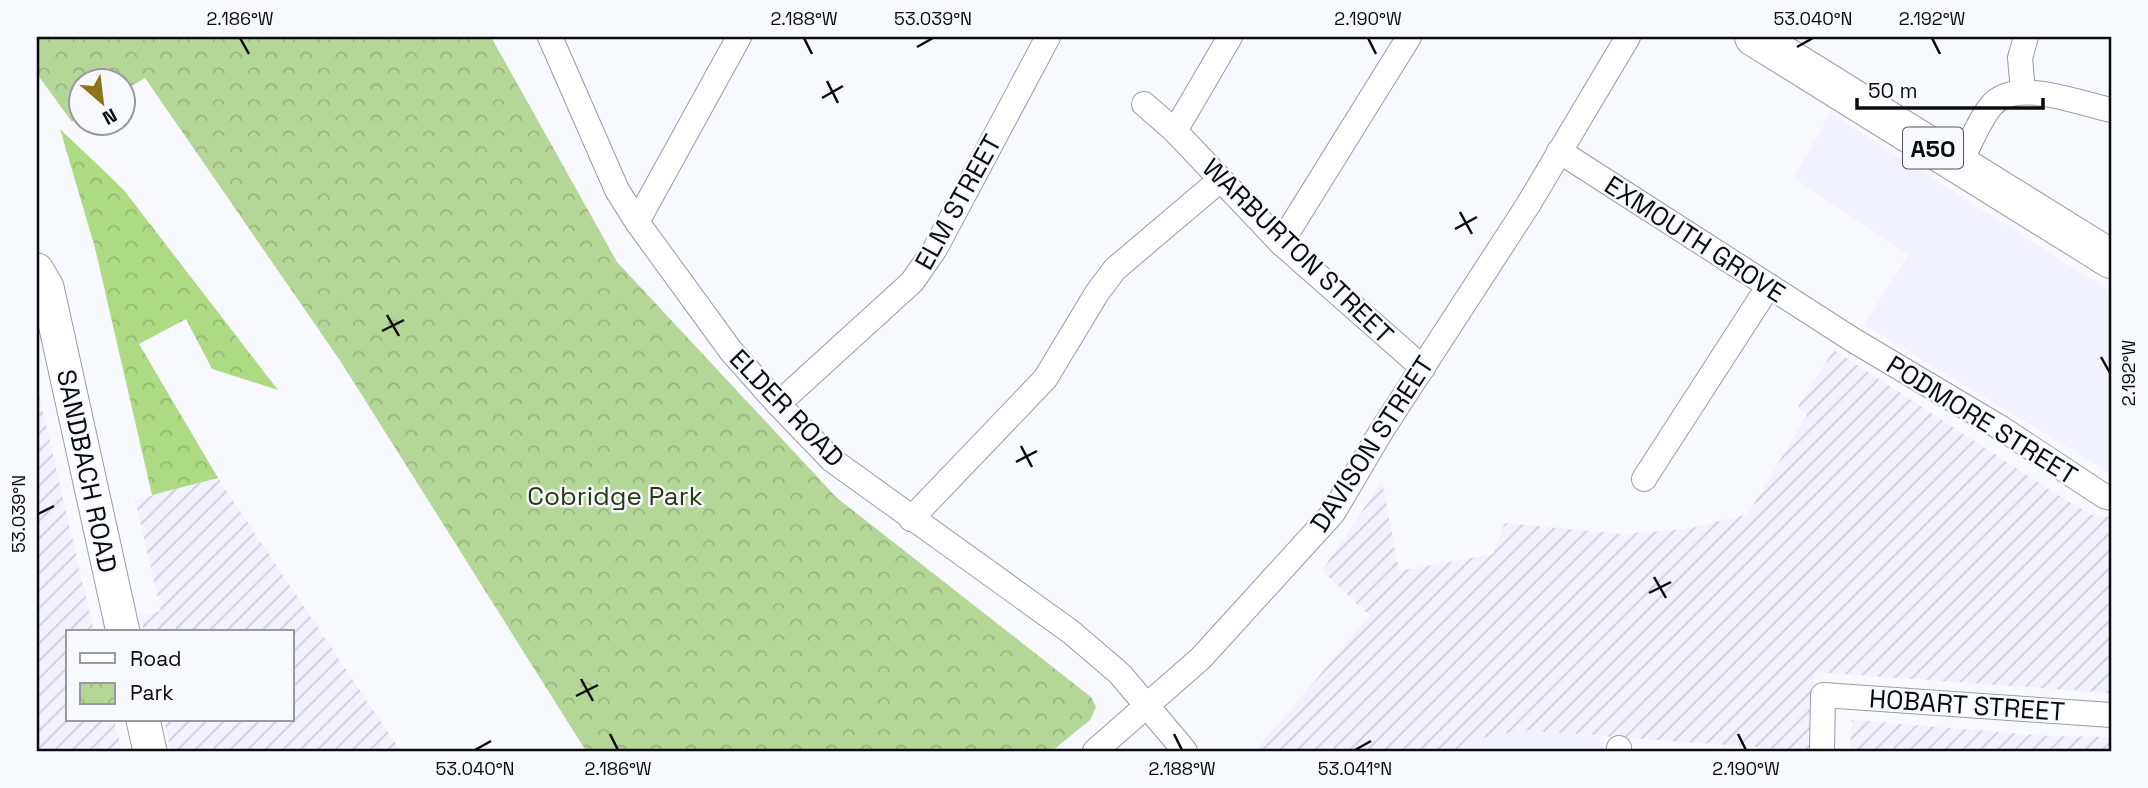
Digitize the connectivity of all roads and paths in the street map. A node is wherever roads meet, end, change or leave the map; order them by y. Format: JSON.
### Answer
{"nodes":[{"id":1,"x":550,"y":37,"type":"edge"},
{"id":2,"x":739,"y":37,"type":"edge"},
{"id":3,"x":1048,"y":37,"type":"edge"},
{"id":4,"x":1230,"y":37,"type":"edge"},
{"id":5,"x":1409,"y":37,"type":"edge"},
{"id":6,"x":1628,"y":37,"type":"edge"},
{"id":7,"x":1754,"y":37,"type":"edge"},
{"id":8,"x":2026,"y":37,"type":"edge"},
{"id":9,"x":2023,"y":90,"type":"junction"},
{"id":10,"x":1144,"y":104,"type":"dead end"},
{"id":11,"x":2111,"y":110,"type":"edge"},
{"id":12,"x":1175,"y":131,"type":"junction"},
{"id":13,"x":1559,"y":151,"type":"junction"},
{"id":14,"x":1959,"y":164,"type":"junction"},
{"id":15,"x":1220,"y":180,"type":"junction"},
{"id":16,"x":637,"y":222,"type":"junction"},
{"id":17,"x":1281,"y":243,"type":"junction"},
{"id":18,"x":2111,"y":259,"type":"edge"},
{"id":19,"x":37,"y":271,"type":"edge"},
{"id":20,"x":1768,"y":287,"type":"junction"},
{"id":21,"x":1853,"y":340,"type":"joint"},
{"id":22,"x":1423,"y":368,"type":"junction"},
{"id":23,"x":778,"y":404,"type":"junction"},
{"id":24,"x":1644,"y":479,"type":"dead end"},
{"id":25,"x":2111,"y":498,"type":"edge"},
{"id":26,"x":911,"y":519,"type":"junction"},
{"id":27,"x":123,"y":630,"type":"edge"},
{"id":28,"x":1148,"y":706,"type":"junction"},
{"id":29,"x":2111,"y":715,"type":"edge"},
{"id":30,"x":143,"y":722,"type":"edge"},
{"id":31,"x":150,"y":751,"type":"edge"},
{"id":32,"x":1095,"y":751,"type":"edge"},
{"id":33,"x":1185,"y":751,"type":"edge"},
{"id":34,"x":1822,"y":751,"type":"edge"}],
"edges":[{"from":1,"to":16,"type":"street","name":"ELDER ROAD"},
{"from":2,"to":16,"type":"street"},
{"from":3,"to":23,"type":"street","name":"ELM STREET"},
{"from":4,"to":12,"type":"street"},
{"from":5,"to":17,"type":"street"},
{"from":6,"to":13,"type":"street","name":"DAVISON STREET"},
{"from":7,"to":14,"type":"main road","number":"A50"},
{"from":8,"to":9,"type":"street"},
{"from":9,"to":11,"type":"street"},
{"from":9,"to":14,"type":"street"},
{"from":10,"to":12,"type":"street","name":"WARBURTON STREET"},
{"from":12,"to":15,"type":"street","name":"WARBURTON STREET"},
{"from":13,"to":20,"type":"street","name":"EXMOUTH GROVE"},
{"from":13,"to":22,"type":"street","name":"DAVISON STREET"},
{"from":14,"to":18,"type":"main road","number":"A50"},
{"from":15,"to":17,"type":"street","name":"WARBURTON STREET"},
{"from":15,"to":26,"type":"street"},
{"from":16,"to":23,"type":"street","name":"ELDER ROAD"},
{"from":17,"to":22,"type":"street","name":"WARBURTON STREET"},
{"from":19,"to":27,"type":"street","name":"SANDBACH ROAD"},
{"from":20,"to":21,"type":"street","name":"EXMOUTH GROVE"},
{"from":20,"to":24,"type":"street"},
{"from":21,"to":25,"type":"street","name":"PODMORE STREET"},
{"from":22,"to":28,"type":"street","name":"DAVISON STREET"},
{"from":23,"to":26,"type":"street","name":"ELDER ROAD"},
{"from":26,"to":28,"type":"street","name":"ELDER ROAD"},
{"from":28,"to":32,"type":"street","name":"DAVISON STREET"},
{"from":28,"to":33,"type":"street","name":"ELDER ROAD"},
{"from":29,"to":34,"type":"street","name":"HOBART STREET"},
{"from":30,"to":31,"type":"street"}]}
